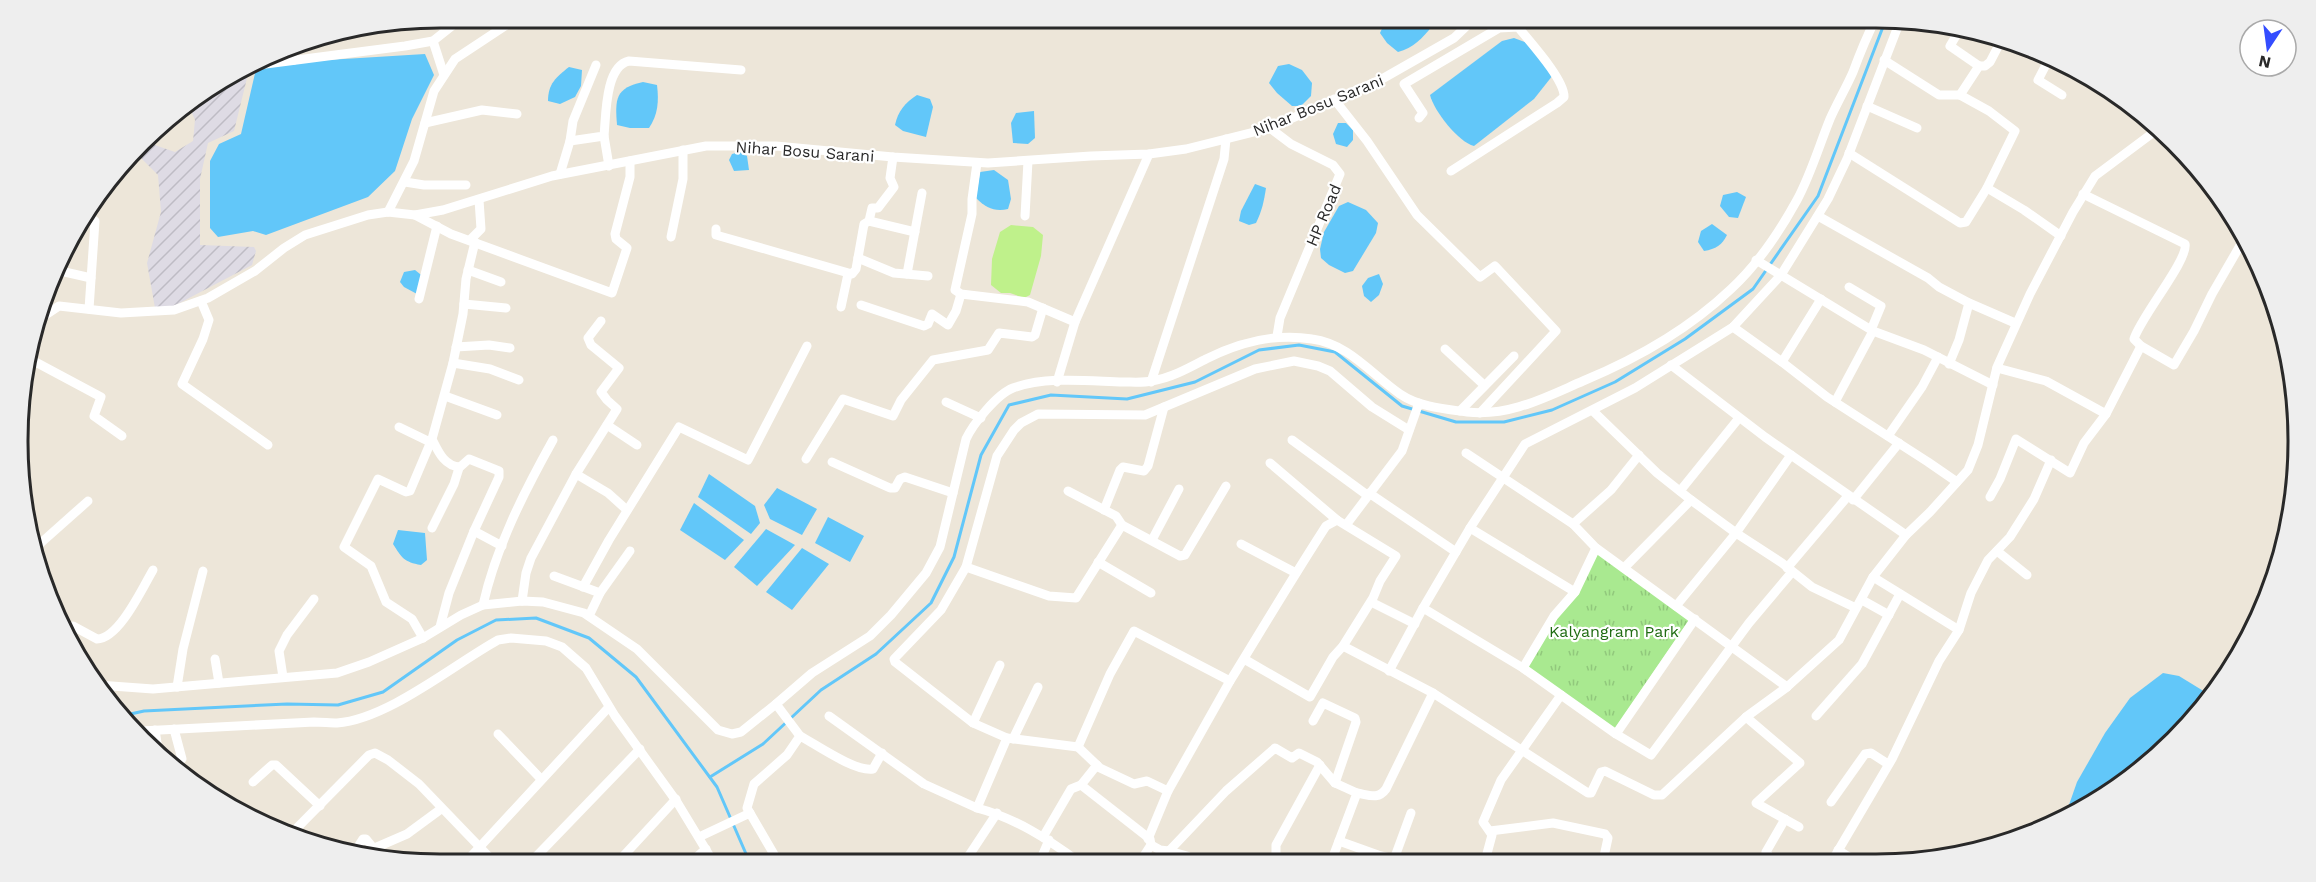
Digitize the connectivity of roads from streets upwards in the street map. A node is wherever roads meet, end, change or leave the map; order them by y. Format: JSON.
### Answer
{"nodes":[{"id":1,"x":449,"y":28,"type":"edge"},
{"id":2,"x":502,"y":28,"type":"edge"},
{"id":3,"x":1466,"y":28,"type":"edge"},
{"id":4,"x":1499,"y":28,"type":"edge"},
{"id":5,"x":1519,"y":28,"type":"edge"},
{"id":6,"x":1870,"y":28,"type":"edge"},
{"id":7,"x":1897,"y":29,"type":"edge"},
{"id":8,"x":1956,"y":36,"type":"edge"},
{"id":9,"x":433,"y":41,"type":"junction"},
{"id":10,"x":1998,"y":47,"type":"edge"},
{"id":11,"x":293,"y":56,"type":"edge"},
{"id":12,"x":294,"y":60,"type":"junction"},
{"id":13,"x":1884,"y":60,"type":"junction"},
{"id":14,"x":278,"y":62,"type":"edge"},
{"id":15,"x":596,"y":65,"type":"dead end"},
{"id":16,"x":1979,"y":66,"type":"junction"},
{"id":17,"x":2045,"y":66,"type":"edge"},
{"id":18,"x":741,"y":69,"type":"dead end"},
{"id":19,"x":444,"y":75,"type":"junction"},
{"id":20,"x":1960,"y":95,"type":"junction"},
{"id":21,"x":2062,"y":95,"type":"dead end"},
{"id":22,"x":1334,"y":99,"type":"junction"},
{"id":23,"x":1867,"y":106,"type":"junction"},
{"id":24,"x":517,"y":114,"type":"dead end"},
{"id":25,"x":1419,"y":118,"type":"dead end"},
{"id":26,"x":425,"y":123,"type":"junction"},
{"id":27,"x":1270,"y":128,"type":"junction"},
{"id":28,"x":1917,"y":128,"type":"dead end"},
{"id":29,"x":2151,"y":134,"type":"edge"},
{"id":30,"x":604,"y":136,"type":"junction"},
{"id":31,"x":1226,"y":139,"type":"junction"},
{"id":32,"x":570,"y":141,"type":"junction"},
{"id":33,"x":683,"y":150,"type":"junction"},
{"id":34,"x":1849,"y":153,"type":"junction"},
{"id":35,"x":1149,"y":154,"type":"junction"},
{"id":36,"x":893,"y":158,"type":"junction"},
{"id":37,"x":630,"y":161,"type":"junction"},
{"id":38,"x":1028,"y":161,"type":"junction"},
{"id":39,"x":977,"y":163,"type":"junction"},
{"id":40,"x":609,"y":166,"type":"junction"},
{"id":41,"x":1451,"y":171,"type":"dead end"},
{"id":42,"x":560,"y":174,"type":"junction"},
{"id":43,"x":405,"y":182,"type":"junction"},
{"id":44,"x":466,"y":185,"type":"dead end"},
{"id":45,"x":1987,"y":188,"type":"junction"},
{"id":46,"x":921,"y":193,"type":"dead end"},
{"id":47,"x":2083,"y":194,"type":"junction"},
{"id":48,"x":479,"y":200,"type":"junction"},
{"id":49,"x":388,"y":212,"type":"junction"},
{"id":50,"x":415,"y":215,"type":"junction"},
{"id":51,"x":1025,"y":216,"type":"dead end"},
{"id":52,"x":1818,"y":216,"type":"junction"},
{"id":53,"x":93,"y":220,"type":"edge"},
{"id":54,"x":869,"y":221,"type":"junction"},
{"id":55,"x":436,"y":226,"type":"junction"},
{"id":56,"x":716,"y":229,"type":"dead end"},
{"id":57,"x":915,"y":232,"type":"junction"},
{"id":58,"x":2061,"y":236,"type":"junction"},
{"id":59,"x":671,"y":237,"type":"dead end"},
{"id":60,"x":472,"y":241,"type":"junction"},
{"id":61,"x":2239,"y":247,"type":"edge"},
{"id":62,"x":858,"y":258,"type":"junction"},
{"id":63,"x":1760,"y":263,"type":"junction"},
{"id":64,"x":468,"y":270,"type":"junction"},
{"id":65,"x":65,"y":272,"type":"edge"},
{"id":66,"x":848,"y":274,"type":"junction"},
{"id":67,"x":907,"y":274,"type":"junction"},
{"id":68,"x":1778,"y":274,"type":"junction"},
{"id":69,"x":928,"y":276,"type":"dead end"},
{"id":70,"x":91,"y":278,"type":"junction"},
{"id":71,"x":501,"y":282,"type":"dead end"},
{"id":72,"x":1850,"y":287,"type":"dead end"},
{"id":73,"x":961,"y":294,"type":"junction"},
{"id":74,"x":418,"y":299,"type":"dead end"},
{"id":75,"x":1821,"y":299,"type":"junction"},
{"id":76,"x":201,"y":302,"type":"junction"},
{"id":77,"x":1969,"y":303,"type":"junction"},
{"id":78,"x":464,"y":304,"type":"junction"},
{"id":79,"x":861,"y":305,"type":"dead end"},
{"id":80,"x":841,"y":307,"type":"dead end"},
{"id":81,"x":506,"y":308,"type":"dead end"},
{"id":82,"x":1043,"y":308,"type":"junction"},
{"id":83,"x":89,"y":309,"type":"junction"},
{"id":84,"x":49,"y":313,"type":"edge"},
{"id":85,"x":601,"y":321,"type":"dead end"},
{"id":86,"x":1075,"y":322,"type":"junction"},
{"id":87,"x":2015,"y":323,"type":"junction"},
{"id":88,"x":1733,"y":327,"type":"junction"},
{"id":89,"x":1872,"y":330,"type":"junction"},
{"id":90,"x":1278,"y":336,"type":"junction"},
{"id":91,"x":807,"y":346,"type":"dead end"},
{"id":92,"x":2141,"y":346,"type":"junction"},
{"id":93,"x":456,"y":347,"type":"junction"},
{"id":94,"x":510,"y":348,"type":"dead end"},
{"id":95,"x":1445,"y":349,"type":"dead end"},
{"id":96,"x":1514,"y":356,"type":"dead end"},
{"id":97,"x":1938,"y":357,"type":"junction"},
{"id":98,"x":36,"y":362,"type":"edge"},
{"id":99,"x":1782,"y":362,"type":"junction"},
{"id":100,"x":453,"y":363,"type":"junction"},
{"id":101,"x":1949,"y":364,"type":"junction"},
{"id":102,"x":1671,"y":365,"type":"junction"},
{"id":103,"x":1997,"y":368,"type":"junction"},
{"id":104,"x":519,"y":380,"type":"dead end"},
{"id":105,"x":1057,"y":382,"type":"junction"},
{"id":106,"x":1151,"y":382,"type":"junction"},
{"id":107,"x":1484,"y":385,"type":"junction"},
{"id":108,"x":1993,"y":385,"type":"junction"},
{"id":109,"x":444,"y":396,"type":"junction"},
{"id":110,"x":946,"y":402,"type":"dead end"},
{"id":111,"x":1835,"y":402,"type":"junction"},
{"id":112,"x":1418,"y":405,"type":"junction"},
{"id":113,"x":1164,"y":407,"type":"junction"},
{"id":114,"x":1460,"y":411,"type":"junction"},
{"id":115,"x":1593,"y":411,"type":"junction"},
{"id":116,"x":1480,"y":412,"type":"junction"},
{"id":117,"x":2106,"y":414,"type":"junction"},
{"id":118,"x":497,"y":415,"type":"dead end"},
{"id":119,"x":981,"y":418,"type":"junction"},
{"id":120,"x":1739,"y":418,"type":"junction"},
{"id":121,"x":607,"y":425,"type":"junction"},
{"id":122,"x":1411,"y":426,"type":"junction"},
{"id":123,"x":399,"y":427,"type":"dead end"},
{"id":124,"x":122,"y":436,"type":"dead end"},
{"id":125,"x":1888,"y":436,"type":"junction"},
{"id":126,"x":431,"y":440,"type":"junction"},
{"id":127,"x":554,"y":440,"type":"dead end"},
{"id":128,"x":1292,"y":440,"type":"dead end"},
{"id":129,"x":1899,"y":443,"type":"junction"},
{"id":130,"x":268,"y":445,"type":"dead end"},
{"id":131,"x":637,"y":445,"type":"dead end"},
{"id":132,"x":1466,"y":453,"type":"dead end"},
{"id":133,"x":1639,"y":455,"type":"junction"},
{"id":134,"x":1791,"y":455,"type":"junction"},
{"id":135,"x":806,"y":459,"type":"dead end"},
{"id":136,"x":2051,"y":460,"type":"junction"},
{"id":137,"x":832,"y":462,"type":"dead end"},
{"id":138,"x":1270,"y":463,"type":"dead end"},
{"id":139,"x":459,"y":468,"type":"junction"},
{"id":140,"x":576,"y":474,"type":"junction"},
{"id":141,"x":1502,"y":477,"type":"junction"},
{"id":142,"x":1957,"y":483,"type":"junction"},
{"id":143,"x":1226,"y":486,"type":"dead end"},
{"id":144,"x":1179,"y":489,"type":"dead end"},
{"id":145,"x":1068,"y":491,"type":"dead end"},
{"id":146,"x":1680,"y":491,"type":"junction"},
{"id":147,"x":953,"y":493,"type":"junction"},
{"id":148,"x":1368,"y":494,"type":"junction"},
{"id":149,"x":1990,"y":497,"type":"dead end"},
{"id":150,"x":1850,"y":498,"type":"junction"},
{"id":151,"x":1691,"y":500,"type":"junction"},
{"id":152,"x":88,"y":501,"type":"dead end"},
{"id":153,"x":627,"y":510,"type":"junction"},
{"id":154,"x":1104,"y":510,"type":"junction"},
{"id":155,"x":1342,"y":522,"type":"junction"},
{"id":156,"x":1573,"y":524,"type":"junction"},
{"id":157,"x":1122,"y":525,"type":"junction"},
{"id":158,"x":432,"y":528,"type":"dead end"},
{"id":159,"x":1470,"y":528,"type":"junction"},
{"id":160,"x":474,"y":531,"type":"junction"},
{"id":161,"x":1736,"y":533,"type":"junction"},
{"id":162,"x":1906,"y":535,"type":"junction"},
{"id":163,"x":1152,"y":540,"type":"junction"},
{"id":164,"x":42,"y":542,"type":"edge"},
{"id":165,"x":1241,"y":544,"type":"dead end"},
{"id":166,"x":502,"y":546,"type":"junction"},
{"id":167,"x":1596,"y":548,"type":"junction"},
{"id":168,"x":630,"y":551,"type":"dead end"},
{"id":169,"x":1997,"y":551,"type":"junction"},
{"id":170,"x":1456,"y":552,"type":"junction"},
{"id":171,"x":1098,"y":562,"type":"junction"},
{"id":172,"x":966,"y":567,"type":"junction"},
{"id":173,"x":1624,"y":568,"type":"junction"},
{"id":174,"x":153,"y":570,"type":"dead end"},
{"id":175,"x":1790,"y":570,"type":"junction"},
{"id":176,"x":203,"y":571,"type":"dead end"},
{"id":177,"x":1296,"y":573,"type":"junction"},
{"id":178,"x":2027,"y":575,"type":"dead end"},
{"id":179,"x":554,"y":576,"type":"dead end"},
{"id":180,"x":1873,"y":577,"type":"junction"},
{"id":181,"x":583,"y":586,"type":"junction"},
{"id":182,"x":1575,"y":592,"type":"junction"},
{"id":183,"x":600,"y":593,"type":"junction"},
{"id":184,"x":1151,"y":593,"type":"dead end"},
{"id":185,"x":1900,"y":594,"type":"junction"},
{"id":186,"x":314,"y":599,"type":"dead end"},
{"id":187,"x":522,"y":601,"type":"junction"},
{"id":188,"x":1371,"y":602,"type":"junction"},
{"id":189,"x":1859,"y":604,"type":"junction"},
{"id":190,"x":483,"y":605,"type":"junction"},
{"id":191,"x":1676,"y":606,"type":"junction"},
{"id":192,"x":1423,"y":608,"type":"junction"},
{"id":193,"x":1889,"y":615,"type":"junction"},
{"id":194,"x":589,"y":616,"type":"junction"},
{"id":195,"x":1695,"y":619,"type":"junction"},
{"id":196,"x":1415,"y":624,"type":"junction"},
{"id":197,"x":73,"y":626,"type":"edge"},
{"id":198,"x":440,"y":627,"type":"junction"},
{"id":199,"x":1959,"y":630,"type":"junction"},
{"id":200,"x":423,"y":638,"type":"junction"},
{"id":201,"x":1343,"y":646,"type":"junction"},
{"id":202,"x":1732,"y":646,"type":"junction"},
{"id":203,"x":215,"y":659,"type":"dead end"},
{"id":204,"x":1244,"y":659,"type":"junction"},
{"id":205,"x":1000,"y":665,"type":"dead end"},
{"id":206,"x":1523,"y":668,"type":"junction"},
{"id":207,"x":1389,"y":671,"type":"junction"},
{"id":208,"x":283,"y":677,"type":"junction"},
{"id":209,"x":1230,"y":681,"type":"junction"},
{"id":210,"x":219,"y":683,"type":"junction"},
{"id":211,"x":110,"y":686,"type":"edge"},
{"id":212,"x":177,"y":687,"type":"junction"},
{"id":213,"x":1038,"y":687,"type":"dead end"},
{"id":214,"x":1787,"y":687,"type":"junction"},
{"id":215,"x":1433,"y":693,"type":"junction"},
{"id":216,"x":1561,"y":695,"type":"junction"},
{"id":217,"x":776,"y":704,"type":"junction"},
{"id":218,"x":609,"y":707,"type":"junction"},
{"id":219,"x":829,"y":716,"type":"dead end"},
{"id":220,"x":1816,"y":716,"type":"dead end"},
{"id":221,"x":1746,"y":717,"type":"junction"},
{"id":222,"x":1313,"y":722,"type":"dead end"},
{"id":223,"x":973,"y":723,"type":"junction"},
{"id":224,"x":174,"y":729,"type":"junction"},
{"id":225,"x":155,"y":730,"type":"junction"},
{"id":226,"x":147,"y":731,"type":"edge"},
{"id":227,"x":498,"y":734,"type":"dead end"},
{"id":228,"x":1616,"y":734,"type":"junction"},
{"id":229,"x":800,"y":736,"type":"junction"},
{"id":230,"x":1010,"y":738,"type":"junction"},
{"id":231,"x":157,"y":740,"type":"edge"},
{"id":232,"x":1078,"y":747,"type":"junction"},
{"id":233,"x":640,"y":749,"type":"junction"},
{"id":234,"x":1521,"y":751,"type":"junction"},
{"id":235,"x":882,"y":753,"type":"junction"},
{"id":236,"x":182,"y":759,"type":"dead end"},
{"id":237,"x":1888,"y":764,"type":"junction"},
{"id":238,"x":1097,"y":765,"type":"junction"},
{"id":239,"x":1320,"y":765,"type":"junction"},
{"id":240,"x":541,"y":779,"type":"junction"},
{"id":241,"x":253,"y":782,"type":"dead end"},
{"id":242,"x":1335,"y":783,"type":"junction"},
{"id":243,"x":1081,"y":785,"type":"junction"},
{"id":244,"x":1168,"y":791,"type":"junction"},
{"id":245,"x":1357,"y":793,"type":"junction"},
{"id":246,"x":676,"y":799,"type":"junction"},
{"id":247,"x":1831,"y":802,"type":"dead end"},
{"id":248,"x":320,"y":806,"type":"junction"},
{"id":249,"x":977,"y":808,"type":"junction"},
{"id":250,"x":441,"y":809,"type":"junction"},
{"id":251,"x":750,"y":813,"type":"junction"},
{"id":252,"x":997,"y":813,"type":"junction"},
{"id":253,"x":1410,"y":813,"type":"dead end"},
{"id":254,"x":1785,"y":819,"type":"junction"},
{"id":255,"x":1799,"y":826,"type":"dead end"},
{"id":256,"x":297,"y":828,"type":"edge"},
{"id":257,"x":1490,"y":831,"type":"junction"},
{"id":258,"x":699,"y":837,"type":"junction"},
{"id":259,"x":1046,"y":838,"type":"junction"},
{"id":260,"x":1339,"y":841,"type":"junction"},
{"id":261,"x":1149,"y":842,"type":"junction"},
{"id":262,"x":359,"y":845,"type":"edge"},
{"id":263,"x":480,"y":847,"type":"junction"},
{"id":264,"x":373,"y":848,"type":"edge"},
{"id":265,"x":381,"y":849,"type":"edge"},
{"id":266,"x":706,"y":849,"type":"junction"},
{"id":267,"x":1838,"y":850,"type":"junction"},
{"id":268,"x":1170,"y":851,"type":"junction"},
{"id":269,"x":473,"y":854,"type":"edge"},
{"id":270,"x":487,"y":854,"type":"edge"},
{"id":271,"x":539,"y":854,"type":"edge"},
{"id":272,"x":625,"y":854,"type":"edge"},
{"id":273,"x":700,"y":854,"type":"edge"},
{"id":274,"x":709,"y":854,"type":"edge"},
{"id":275,"x":774,"y":854,"type":"edge"},
{"id":276,"x":970,"y":854,"type":"edge"},
{"id":277,"x":1041,"y":854,"type":"edge"},
{"id":278,"x":1068,"y":854,"type":"edge"},
{"id":279,"x":1144,"y":854,"type":"edge"},
{"id":280,"x":1180,"y":854,"type":"edge"},
{"id":281,"x":1276,"y":854,"type":"edge"},
{"id":282,"x":1334,"y":854,"type":"edge"},
{"id":283,"x":1376,"y":854,"type":"edge"},
{"id":284,"x":1395,"y":854,"type":"edge"},
{"id":285,"x":1487,"y":854,"type":"edge"},
{"id":286,"x":1604,"y":854,"type":"edge"},
{"id":287,"x":1768,"y":854,"type":"edge"},
{"id":288,"x":1836,"y":854,"type":"edge"},
{"id":289,"x":1844,"y":854,"type":"edge"}],
"edges":[{"from":1,"to":9,"type":"street"},
{"from":2,"to":19,"type":"street"},
{"from":3,"to":22,"type":"street","name":"Nihar Bosu Sarani"},
{"from":4,"to":25,"type":"street"},
{"from":5,"to":41,"type":"street"},
{"from":6,"to":63,"type":"street"},
{"from":7,"to":13,"type":"street"},
{"from":8,"to":16,"type":"street"},
{"from":9,"to":12,"type":"street"},
{"from":9,"to":19,"type":"street"},
{"from":10,"to":16,"type":"street"},
{"from":11,"to":12,"type":"street"},
{"from":12,"to":14,"type":"street"},
{"from":13,"to":20,"type":"street"},
{"from":13,"to":23,"type":"street"},
{"from":15,"to":32,"type":"street"},
{"from":16,"to":20,"type":"street"},
{"from":17,"to":21,"type":"street"},
{"from":18,"to":30,"type":"street"},
{"from":19,"to":26,"type":"street"},
{"from":20,"to":45,"type":"street"},
{"from":22,"to":27,"type":"street","name":"Nihar Bosu Sarani"},
{"from":22,"to":116,"type":"street"},
{"from":23,"to":28,"type":"street"},
{"from":23,"to":34,"type":"street"},
{"from":24,"to":26,"type":"street"},
{"from":26,"to":43,"type":"street"},
{"from":27,"to":31,"type":"street","name":"Nihar Bosu Sarani"},
{"from":27,"to":90,"type":"street","name":"HP Road"},
{"from":29,"to":47,"type":"street"},
{"from":30,"to":32,"type":"street"},
{"from":30,"to":40,"type":"street"},
{"from":31,"to":35,"type":"street","name":"Nihar Bosu Sarani"},
{"from":31,"to":106,"type":"street"},
{"from":32,"to":42,"type":"street"},
{"from":33,"to":36,"type":"street","name":"Nihar Bosu Sarani"},
{"from":33,"to":37,"type":"street","name":"Nihar Bosu Sarani"},
{"from":33,"to":59,"type":"street"},
{"from":34,"to":45,"type":"street"},
{"from":34,"to":52,"type":"street"},
{"from":35,"to":38,"type":"street","name":"Nihar Bosu Sarani"},
{"from":35,"to":86,"type":"street"},
{"from":36,"to":39,"type":"street","name":"Nihar Bosu Sarani"},
{"from":36,"to":54,"type":"street"},
{"from":37,"to":40,"type":"street","name":"Nihar Bosu Sarani"},
{"from":37,"to":60,"type":"street"},
{"from":38,"to":39,"type":"street","name":"Nihar Bosu Sarani"},
{"from":38,"to":51,"type":"street"},
{"from":39,"to":73,"type":"street"},
{"from":40,"to":42,"type":"street","name":"Nihar Bosu Sarani"},
{"from":42,"to":48,"type":"street","name":"Nihar Bosu Sarani"},
{"from":43,"to":44,"type":"street"},
{"from":43,"to":49,"type":"street"},
{"from":45,"to":58,"type":"street"},
{"from":46,"to":57,"type":"street"},
{"from":47,"to":58,"type":"street"},
{"from":47,"to":92,"type":"street"},
{"from":48,"to":50,"type":"street","name":"Nihar Bosu Sarani"},
{"from":48,"to":60,"type":"street"},
{"from":49,"to":50,"type":"street","name":"Nihar Bosu Sarani"},
{"from":49,"to":76,"type":"street","name":"Nihar Bosu Sarani"},
{"from":50,"to":55,"type":"street"},
{"from":52,"to":68,"type":"street"},
{"from":52,"to":77,"type":"street"},
{"from":53,"to":70,"type":"street"},
{"from":54,"to":57,"type":"street"},
{"from":54,"to":62,"type":"street"},
{"from":55,"to":60,"type":"street"},
{"from":55,"to":74,"type":"street"},
{"from":56,"to":66,"type":"street"},
{"from":57,"to":67,"type":"street"},
{"from":58,"to":87,"type":"street"},
{"from":60,"to":64,"type":"street"},
{"from":61,"to":92,"type":"street"},
{"from":62,"to":66,"type":"street"},
{"from":62,"to":67,"type":"street"},
{"from":63,"to":68,"type":"street"},
{"from":63,"to":116,"type":"street"},
{"from":64,"to":71,"type":"street"},
{"from":64,"to":78,"type":"street"},
{"from":65,"to":70,"type":"street"},
{"from":66,"to":80,"type":"street"},
{"from":67,"to":69,"type":"street"},
{"from":68,"to":75,"type":"street"},
{"from":68,"to":88,"type":"street"},
{"from":70,"to":83,"type":"street"},
{"from":72,"to":89,"type":"street"},
{"from":73,"to":79,"type":"street"},
{"from":73,"to":82,"type":"street"},
{"from":75,"to":89,"type":"street"},
{"from":75,"to":99,"type":"street"},
{"from":76,"to":83,"type":"street","name":"Nihar Bosu Sarani"},
{"from":76,"to":130,"type":"street"},
{"from":77,"to":87,"type":"street"},
{"from":77,"to":101,"type":"street"},
{"from":78,"to":81,"type":"street"},
{"from":78,"to":93,"type":"street"},
{"from":82,"to":86,"type":"street"},
{"from":82,"to":135,"type":"street"},
{"from":83,"to":84,"type":"street","name":"Nihar Bosu Sarani"},
{"from":85,"to":121,"type":"street"},
{"from":86,"to":105,"type":"street"},
{"from":87,"to":103,"type":"street"},
{"from":88,"to":99,"type":"street"},
{"from":88,"to":102,"type":"street"},
{"from":89,"to":97,"type":"street"},
{"from":89,"to":111,"type":"street"},
{"from":90,"to":106,"type":"street"},
{"from":90,"to":112,"type":"street"},
{"from":91,"to":153,"type":"street"},
{"from":92,"to":117,"type":"street"},
{"from":93,"to":94,"type":"street"},
{"from":93,"to":100,"type":"street"},
{"from":95,"to":107,"type":"street"},
{"from":96,"to":107,"type":"street"},
{"from":97,"to":101,"type":"street"},
{"from":97,"to":125,"type":"street"},
{"from":98,"to":124,"type":"street"},
{"from":99,"to":111,"type":"street"},
{"from":100,"to":104,"type":"street"},
{"from":100,"to":109,"type":"street"},
{"from":101,"to":108,"type":"street"},
{"from":102,"to":115,"type":"street"},
{"from":102,"to":120,"type":"street"},
{"from":103,"to":108,"type":"street"},
{"from":103,"to":117,"type":"street"},
{"from":105,"to":106,"type":"street"},
{"from":105,"to":119,"type":"street"},
{"from":107,"to":114,"type":"street"},
{"from":108,"to":142,"type":"street"},
{"from":109,"to":118,"type":"street"},
{"from":109,"to":126,"type":"street"},
{"from":110,"to":119,"type":"street"},
{"from":111,"to":125,"type":"street"},
{"from":112,"to":114,"type":"street"},
{"from":112,"to":122,"type":"street"},
{"from":113,"to":122,"type":"street"},
{"from":113,"to":154,"type":"street"},
{"from":113,"to":172,"type":"street"},
{"from":114,"to":116,"type":"street"},
{"from":115,"to":133,"type":"street"},
{"from":115,"to":141,"type":"street"},
{"from":117,"to":136,"type":"street"},
{"from":119,"to":147,"type":"street"},
{"from":120,"to":134,"type":"street"},
{"from":120,"to":146,"type":"street"},
{"from":121,"to":131,"type":"street"},
{"from":121,"to":140,"type":"street"},
{"from":122,"to":148,"type":"street"},
{"from":123,"to":126,"type":"street"},
{"from":125,"to":129,"type":"street"},
{"from":126,"to":139,"type":"street"},
{"from":126,"to":200,"type":"street"},
{"from":127,"to":166,"type":"street"},
{"from":128,"to":148,"type":"street"},
{"from":129,"to":142,"type":"street"},
{"from":129,"to":150,"type":"street"},
{"from":132,"to":141,"type":"street"},
{"from":133,"to":146,"type":"street"},
{"from":133,"to":156,"type":"street"},
{"from":134,"to":150,"type":"street"},
{"from":134,"to":161,"type":"street"},
{"from":136,"to":149,"type":"street"},
{"from":136,"to":169,"type":"street"},
{"from":137,"to":147,"type":"street"},
{"from":138,"to":155,"type":"street"},
{"from":139,"to":158,"type":"street"},
{"from":139,"to":160,"type":"street"},
{"from":140,"to":153,"type":"street"},
{"from":140,"to":187,"type":"street"},
{"from":141,"to":156,"type":"street"},
{"from":141,"to":159,"type":"street"},
{"from":142,"to":162,"type":"street"},
{"from":143,"to":163,"type":"street"},
{"from":144,"to":163,"type":"street"},
{"from":145,"to":154,"type":"street"},
{"from":146,"to":151,"type":"street"},
{"from":147,"to":217,"type":"street"},
{"from":148,"to":155,"type":"street"},
{"from":148,"to":170,"type":"street"},
{"from":150,"to":162,"type":"street"},
{"from":150,"to":175,"type":"street"},
{"from":151,"to":161,"type":"street"},
{"from":151,"to":173,"type":"street"},
{"from":152,"to":164,"type":"street"},
{"from":153,"to":181,"type":"street"},
{"from":154,"to":157,"type":"street"},
{"from":155,"to":177,"type":"street"},
{"from":155,"to":188,"type":"street"},
{"from":156,"to":167,"type":"street"},
{"from":157,"to":163,"type":"street"},
{"from":157,"to":171,"type":"street"},
{"from":159,"to":170,"type":"street"},
{"from":159,"to":182,"type":"street"},
{"from":160,"to":166,"type":"street"},
{"from":160,"to":198,"type":"street"},
{"from":161,"to":175,"type":"street"},
{"from":161,"to":191,"type":"street"},
{"from":162,"to":180,"type":"street"},
{"from":165,"to":177,"type":"street"},
{"from":166,"to":190,"type":"street"},
{"from":167,"to":173,"type":"street"},
{"from":167,"to":182,"type":"street"},
{"from":168,"to":183,"type":"street"},
{"from":169,"to":178,"type":"street"},
{"from":169,"to":199,"type":"street"},
{"from":170,"to":192,"type":"street"},
{"from":171,"to":172,"type":"street"},
{"from":171,"to":184,"type":"street"},
{"from":172,"to":223,"type":"street"},
{"from":173,"to":191,"type":"street"},
{"from":174,"to":197,"type":"street"},
{"from":175,"to":189,"type":"street"},
{"from":175,"to":202,"type":"street"},
{"from":176,"to":212,"type":"street"},
{"from":177,"to":204,"type":"street"},
{"from":179,"to":181,"type":"street"},
{"from":180,"to":185,"type":"street"},
{"from":180,"to":189,"type":"street"},
{"from":181,"to":183,"type":"street"},
{"from":182,"to":206,"type":"street"},
{"from":183,"to":194,"type":"street"},
{"from":185,"to":193,"type":"street"},
{"from":185,"to":199,"type":"street"},
{"from":186,"to":208,"type":"street"},
{"from":187,"to":190,"type":"street"},
{"from":187,"to":194,"type":"street"},
{"from":188,"to":196,"type":"street"},
{"from":188,"to":201,"type":"street"},
{"from":189,"to":193,"type":"street"},
{"from":189,"to":214,"type":"street"},
{"from":190,"to":198,"type":"street"},
{"from":191,"to":195,"type":"street"},
{"from":192,"to":196,"type":"street"},
{"from":192,"to":206,"type":"street"},
{"from":193,"to":220,"type":"street"},
{"from":194,"to":217,"type":"street"},
{"from":195,"to":202,"type":"street"},
{"from":195,"to":228,"type":"street"},
{"from":196,"to":207,"type":"street"},
{"from":198,"to":200,"type":"street"},
{"from":199,"to":237,"type":"street"},
{"from":200,"to":208,"type":"street"},
{"from":201,"to":204,"type":"street"},
{"from":201,"to":207,"type":"street"},
{"from":202,"to":214,"type":"street"},
{"from":202,"to":228,"type":"street"},
{"from":203,"to":210,"type":"street"},
{"from":204,"to":209,"type":"street"},
{"from":205,"to":223,"type":"street"},
{"from":206,"to":216,"type":"street"},
{"from":207,"to":215,"type":"street"},
{"from":208,"to":210,"type":"street"},
{"from":209,"to":232,"type":"street"},
{"from":209,"to":244,"type":"street"},
{"from":210,"to":212,"type":"street"},
{"from":211,"to":212,"type":"street"},
{"from":213,"to":230,"type":"street"},
{"from":214,"to":221,"type":"street"},
{"from":215,"to":234,"type":"street"},
{"from":215,"to":245,"type":"street"},
{"from":216,"to":228,"type":"street"},
{"from":216,"to":234,"type":"street"},
{"from":217,"to":229,"type":"street"},
{"from":218,"to":224,"type":"street"},
{"from":218,"to":233,"type":"street"},
{"from":218,"to":240,"type":"street"},
{"from":219,"to":235,"type":"street"},
{"from":221,"to":234,"type":"street"},
{"from":221,"to":254,"type":"street"},
{"from":222,"to":242,"type":"street"},
{"from":223,"to":230,"type":"street"},
{"from":224,"to":225,"type":"street"},
{"from":224,"to":236,"type":"street"},
{"from":225,"to":226,"type":"street"},
{"from":225,"to":231,"type":"street"},
{"from":227,"to":240,"type":"street"},
{"from":229,"to":235,"type":"street"},
{"from":229,"to":251,"type":"street"},
{"from":230,"to":232,"type":"street"},
{"from":230,"to":249,"type":"street"},
{"from":232,"to":238,"type":"street"},
{"from":233,"to":246,"type":"street"},
{"from":233,"to":271,"type":"street"},
{"from":234,"to":257,"type":"street"},
{"from":235,"to":249,"type":"street"},
{"from":237,"to":247,"type":"street"},
{"from":237,"to":267,"type":"street"},
{"from":238,"to":243,"type":"street"},
{"from":238,"to":244,"type":"street"},
{"from":239,"to":242,"type":"street"},
{"from":239,"to":268,"type":"street"},
{"from":239,"to":281,"type":"street"},
{"from":240,"to":263,"type":"street"},
{"from":241,"to":248,"type":"street"},
{"from":242,"to":245,"type":"street"},
{"from":243,"to":259,"type":"street"},
{"from":243,"to":261,"type":"street"},
{"from":244,"to":261,"type":"street"},
{"from":245,"to":260,"type":"street"},
{"from":246,"to":258,"type":"street"},
{"from":246,"to":272,"type":"street"},
{"from":248,"to":250,"type":"street"},
{"from":248,"to":256,"type":"street"},
{"from":249,"to":252,"type":"street"},
{"from":250,"to":263,"type":"street"},
{"from":250,"to":265,"type":"street"},
{"from":251,"to":258,"type":"street"},
{"from":251,"to":275,"type":"street"},
{"from":252,"to":259,"type":"street"},
{"from":252,"to":276,"type":"street"},
{"from":253,"to":284,"type":"street"},
{"from":254,"to":255,"type":"street"},
{"from":254,"to":287,"type":"street"},
{"from":257,"to":285,"type":"street"},
{"from":257,"to":286,"type":"street"},
{"from":258,"to":266,"type":"street"},
{"from":259,"to":277,"type":"street"},
{"from":259,"to":278,"type":"street"},
{"from":260,"to":282,"type":"street"},
{"from":260,"to":283,"type":"street"},
{"from":261,"to":268,"type":"street"},
{"from":261,"to":279,"type":"street"},
{"from":262,"to":264,"type":"street"},
{"from":263,"to":269,"type":"street"},
{"from":263,"to":270,"type":"street"},
{"from":266,"to":273,"type":"street"},
{"from":266,"to":274,"type":"street"},
{"from":267,"to":288,"type":"street"},
{"from":267,"to":289,"type":"street"},
{"from":268,"to":280,"type":"street"}]}
